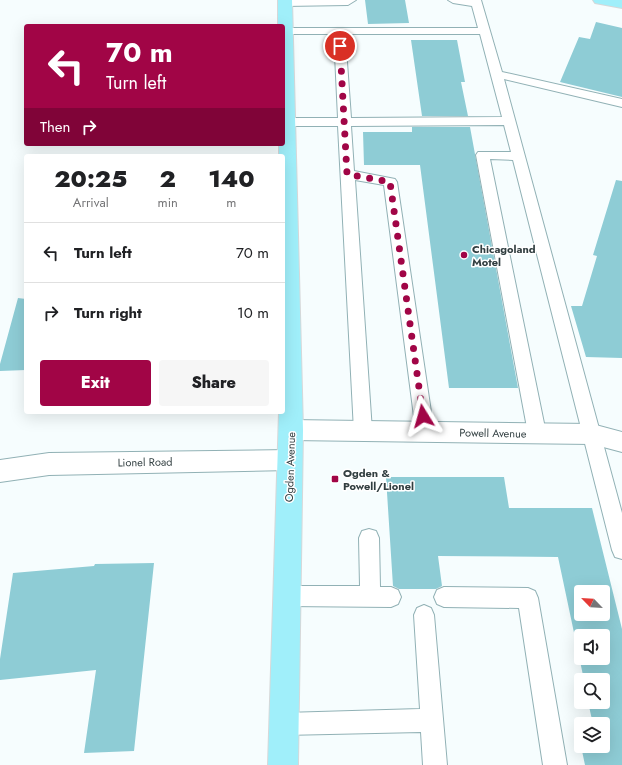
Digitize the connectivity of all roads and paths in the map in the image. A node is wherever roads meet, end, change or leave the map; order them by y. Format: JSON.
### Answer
{"nodes":[{"id":1,"x":350,"y":0,"type":"edge"},
{"id":2,"x":453,"y":0,"type":"edge"},
{"id":3,"x":600,"y":0,"type":"edge"},
{"id":4,"x":477,"y":1,"type":"edge"},
{"id":5,"x":285,"y":2,"type":"edge"},
{"id":6,"x":622,"y":4,"type":"edge"},
{"id":7,"x":286,"y":31,"type":"junction"},
{"id":8,"x":339,"y":31,"type":"junction"},
{"id":9,"x":485,"y":31,"type":"junction"},
{"id":10,"x":497,"y":74,"type":"junction"},
{"id":11,"x":622,"y":103,"type":"edge"},
{"id":12,"x":510,"y":121,"type":"junction"},
{"id":13,"x":288,"y":122,"type":"junction"},
{"id":14,"x":344,"y":122,"type":"junction"},
{"id":15,"x":519,"y":156,"type":"junction"},
{"id":16,"x":347,"y":174,"type":"junction"},
{"id":17,"x":291,"y":430,"type":"junction"},
{"id":18,"x":362,"y":431,"type":"junction"},
{"id":19,"x":426,"y":432,"type":"junction"},
{"id":20,"x":537,"y":433,"type":"junction"},
{"id":21,"x":592,"y":434,"type":"junction"},
{"id":22,"x":622,"y":442,"type":"edge"},
{"id":23,"x":290,"y":460,"type":"junction"},
{"id":24,"x":0,"y":470,"type":"edge"},
{"id":25,"x":369,"y":538,"type":"dead end"},
{"id":26,"x":622,"y":550,"type":"edge"},
{"id":27,"x":287,"y":596,"type":"junction"},
{"id":28,"x":370,"y":597,"type":"junction"},
{"id":29,"x":391,"y":597,"type":"dead end"},
{"id":30,"x":444,"y":597,"type":"dead end"},
{"id":31,"x":424,"y":615,"type":"dead end"},
{"id":32,"x":432,"y":720,"type":"junction"},
{"id":33,"x":284,"y":724,"type":"junction"},
{"id":34,"x":283,"y":765,"type":"edge"},
{"id":35,"x":435,"y":765,"type":"edge"},
{"id":36,"x":555,"y":765,"type":"edge"}],
"edges":[{"from":1,"to":5,"type":"lane"},
{"from":2,"to":4,"type":"lane"},
{"from":3,"to":6,"type":"main road"},
{"from":4,"to":9,"type":"lane"},
{"from":5,"to":7,"type":"main road","name":"Ogden Avenue"},
{"from":7,"to":8,"type":"lane"},
{"from":7,"to":13,"type":"main road","name":"Ogden Avenue"},
{"from":8,"to":9,"type":"lane"},
{"from":8,"to":14,"type":"lane"},
{"from":9,"to":10,"type":"lane"},
{"from":10,"to":11,"type":"lane"},
{"from":10,"to":12,"type":"lane"},
{"from":12,"to":14,"type":"lane"},
{"from":12,"to":15,"type":"lane"},
{"from":13,"to":14,"type":"lane"},
{"from":13,"to":17,"type":"main road","name":"Ogden Avenue"},
{"from":14,"to":16,"type":"lane"},
{"from":15,"to":20,"type":"lane"},
{"from":15,"to":21,"type":"lane"},
{"from":16,"to":18,"type":"lane"},
{"from":16,"to":19,"type":"lane"},
{"from":17,"to":18,"type":"street","name":"Powell Avenue"},
{"from":17,"to":23,"type":"main road","name":"Ogden Avenue"},
{"from":18,"to":19,"type":"street","name":"Powell Avenue"},
{"from":19,"to":20,"type":"street","name":"Powell Avenue"},
{"from":20,"to":21,"type":"street","name":"Powell Avenue"},
{"from":21,"to":22,"type":"street","name":"Powell Avenue"},
{"from":21,"to":26,"type":"lane"},
{"from":23,"to":24,"type":"street","name":"Lionel Road"},
{"from":23,"to":27,"type":"main road","name":"Ogden Avenue"},
{"from":25,"to":28,"type":"lane"},
{"from":27,"to":28,"type":"lane"},
{"from":27,"to":33,"type":"main road","name":"Ogden Avenue"},
{"from":28,"to":29,"type":"lane"},
{"from":30,"to":36,"type":"lane"},
{"from":31,"to":32,"type":"lane"},
{"from":32,"to":33,"type":"lane"},
{"from":32,"to":35,"type":"lane"},
{"from":33,"to":34,"type":"main road","name":"Ogden Avenue"}]}
